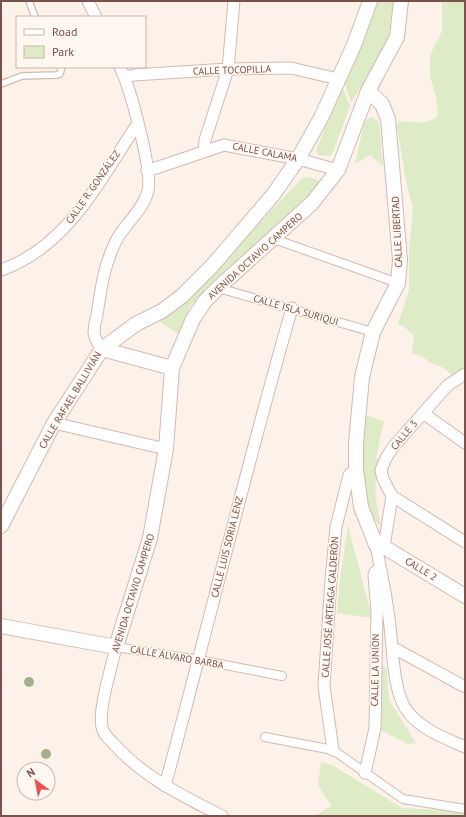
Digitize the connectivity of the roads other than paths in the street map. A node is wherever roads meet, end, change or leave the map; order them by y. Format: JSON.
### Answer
{"nodes":[{"id":1,"x":29,"y":1,"type":"edge"},
{"id":2,"x":88,"y":1,"type":"edge"},
{"id":3,"x":234,"y":1,"type":"edge"},
{"id":4,"x":370,"y":1,"type":"edge"},
{"id":5,"x":401,"y":1,"type":"edge"},
{"id":6,"x":35,"y":16,"type":"edge"},
{"id":7,"x":96,"y":16,"type":"edge"},
{"id":8,"x":62,"y":68,"type":"edge"},
{"id":9,"x":120,"y":68,"type":"edge"},
{"id":10,"x":228,"y":70,"type":"junction"},
{"id":11,"x":125,"y":77,"type":"junction"},
{"id":12,"x":338,"y":79,"type":"junction"},
{"id":13,"x":1,"y":84,"type":"edge"},
{"id":14,"x":368,"y":91,"type":"junction"},
{"id":15,"x":138,"y":123,"type":"junction"},
{"id":16,"x":204,"y":150,"type":"junction"},
{"id":17,"x":298,"y":159,"type":"junction"},
{"id":18,"x":338,"y":170,"type":"junction"},
{"id":19,"x":147,"y":171,"type":"junction"},
{"id":20,"x":274,"y":239,"type":"junction"},
{"id":21,"x":1,"y":270,"type":"edge"},
{"id":22,"x":398,"y":283,"type":"junction"},
{"id":23,"x":218,"y":288,"type":"junction"},
{"id":24,"x":292,"y":308,"type":"junction"},
{"id":25,"x":373,"y":332,"type":"junction"},
{"id":26,"x":102,"y":349,"type":"junction"},
{"id":27,"x":172,"y":368,"type":"junction"},
{"id":28,"x":464,"y":374,"type":"edge"},
{"id":29,"x":423,"y":413,"type":"junction"},
{"id":30,"x":54,"y":423,"type":"junction"},
{"id":31,"x":465,"y":443,"type":"edge"},
{"id":32,"x":166,"y":449,"type":"junction"},
{"id":33,"x":356,"y":469,"type":"junction"},
{"id":34,"x":392,"y":496,"type":"junction"},
{"id":35,"x":1,"y":526,"type":"edge"},
{"id":36,"x":465,"y":542,"type":"edge"},
{"id":37,"x":380,"y":546,"type":"junction"},
{"id":38,"x":380,"y":569,"type":"junction"},
{"id":39,"x":465,"y":596,"type":"edge"},
{"id":40,"x":1,"y":626,"type":"edge"},
{"id":41,"x":116,"y":647,"type":"junction"},
{"id":42,"x":392,"y":647,"type":"junction"},
{"id":43,"x":199,"y":660,"type":"junction"},
{"id":44,"x":282,"y":676,"type":"dead end"},
{"id":45,"x":465,"y":687,"type":"edge"},
{"id":46,"x":265,"y":736,"type":"dead end"},
{"id":47,"x":465,"y":747,"type":"edge"},
{"id":48,"x":333,"y":750,"type":"junction"},
{"id":49,"x":365,"y":773,"type":"junction"},
{"id":50,"x":165,"y":786,"type":"junction"},
{"id":51,"x":465,"y":808,"type":"edge"},
{"id":52,"x":222,"y":816,"type":"edge"}],
"edges":[{"from":1,"to":6,"type":"lane"},
{"from":2,"to":7,"type":"street"},
{"from":3,"to":10,"type":"street"},
{"from":4,"to":12,"type":"street"},
{"from":5,"to":14,"type":"street","name":"AVENIDA OCTAVIO CAMPERO"},
{"from":8,"to":13,"type":"lane"},
{"from":9,"to":11,"type":"street","name":"CALLE RAFAEL BALLIVIÁN"},
{"from":10,"to":11,"type":"street","name":"CALLE TOCOPILLA"},
{"from":10,"to":12,"type":"street","name":"CALLE TOCOPILLA"},
{"from":10,"to":16,"type":"street"},
{"from":11,"to":15,"type":"street","name":"CALLE RAFAEL BALLIVIÁN"},
{"from":12,"to":17,"type":"street"},
{"from":14,"to":18,"type":"street","name":"AVENIDA OCTAVIO CAMPERO"},
{"from":14,"to":22,"type":"street","name":"CALLE LIBERTAD"},
{"from":15,"to":19,"type":"street","name":"CALLE RAFAEL BALLIVIÁN"},
{"from":15,"to":21,"type":"street","name":"CALLE R. GONZÁLEZ"},
{"from":16,"to":17,"type":"street","name":"CALLE CALAMA"},
{"from":16,"to":19,"type":"street","name":"CALLE CALAMA"},
{"from":17,"to":18,"type":"street","name":"CALLE CALAMA"},
{"from":17,"to":26,"type":"street"},
{"from":18,"to":20,"type":"street","name":"AVENIDA OCTAVIO CAMPERO"},
{"from":19,"to":26,"type":"street","name":"CALLE RAFAEL BALLIVIÁN"},
{"from":20,"to":22,"type":"street"},
{"from":20,"to":23,"type":"street","name":"AVENIDA OCTAVIO CAMPERO"},
{"from":22,"to":25,"type":"street","name":"CALLE LIBERTAD"},
{"from":23,"to":24,"type":"street","name":"CALLE ISLA SURIQUI"},
{"from":23,"to":27,"type":"street","name":"AVENIDA OCTAVIO CAMPERO"},
{"from":24,"to":25,"type":"street","name":"CALLE ISLA SURIQUI"},
{"from":24,"to":43,"type":"street","name":"CALLE LUIS SORIA LENZ"},
{"from":25,"to":33,"type":"street","name":"CALLE LIBERTAD"},
{"from":26,"to":27,"type":"street"},
{"from":26,"to":30,"type":"street","name":"CALLE RAFAEL BALLIVIÁN"},
{"from":27,"to":32,"type":"street","name":"AVENIDA OCTAVIO CAMPERO"},
{"from":28,"to":29,"type":"street","name":"CALLE 3"},
{"from":29,"to":31,"type":"street"},
{"from":29,"to":34,"type":"street","name":"CALLE 3"},
{"from":30,"to":32,"type":"street"},
{"from":30,"to":35,"type":"street","name":"CALLE RAFAEL BALLIVIÁN"},
{"from":32,"to":41,"type":"street","name":"AVENIDA OCTAVIO CAMPERO"},
{"from":33,"to":37,"type":"street"},
{"from":33,"to":48,"type":"street","name":"CALLE JOSÉ ARTEAGA CALDERÓN"},
{"from":34,"to":36,"type":"street"},
{"from":34,"to":37,"type":"street"},
{"from":37,"to":38,"type":"street"},
{"from":37,"to":39,"type":"street","name":"CALLE 2"},
{"from":38,"to":42,"type":"street"},
{"from":38,"to":49,"type":"street","name":"CALLE LA UNION"},
{"from":40,"to":41,"type":"street","name":"CALLE ÁLVARO BARBA"},
{"from":41,"to":43,"type":"street","name":"CALLE ÁLVARO BARBA"},
{"from":41,"to":50,"type":"street","name":"AVENIDA OCTAVIO CAMPERO"},
{"from":42,"to":45,"type":"street"},
{"from":42,"to":47,"type":"street"},
{"from":43,"to":44,"type":"street","name":"CALLE ÁLVARO BARBA"},
{"from":43,"to":50,"type":"street","name":"CALLE LUIS SORIA LENZ"},
{"from":46,"to":48,"type":"street"},
{"from":48,"to":49,"type":"street"},
{"from":49,"to":51,"type":"street"},
{"from":50,"to":52,"type":"street","name":"AVENIDA OCTAVIO CAMPERO"}]}
